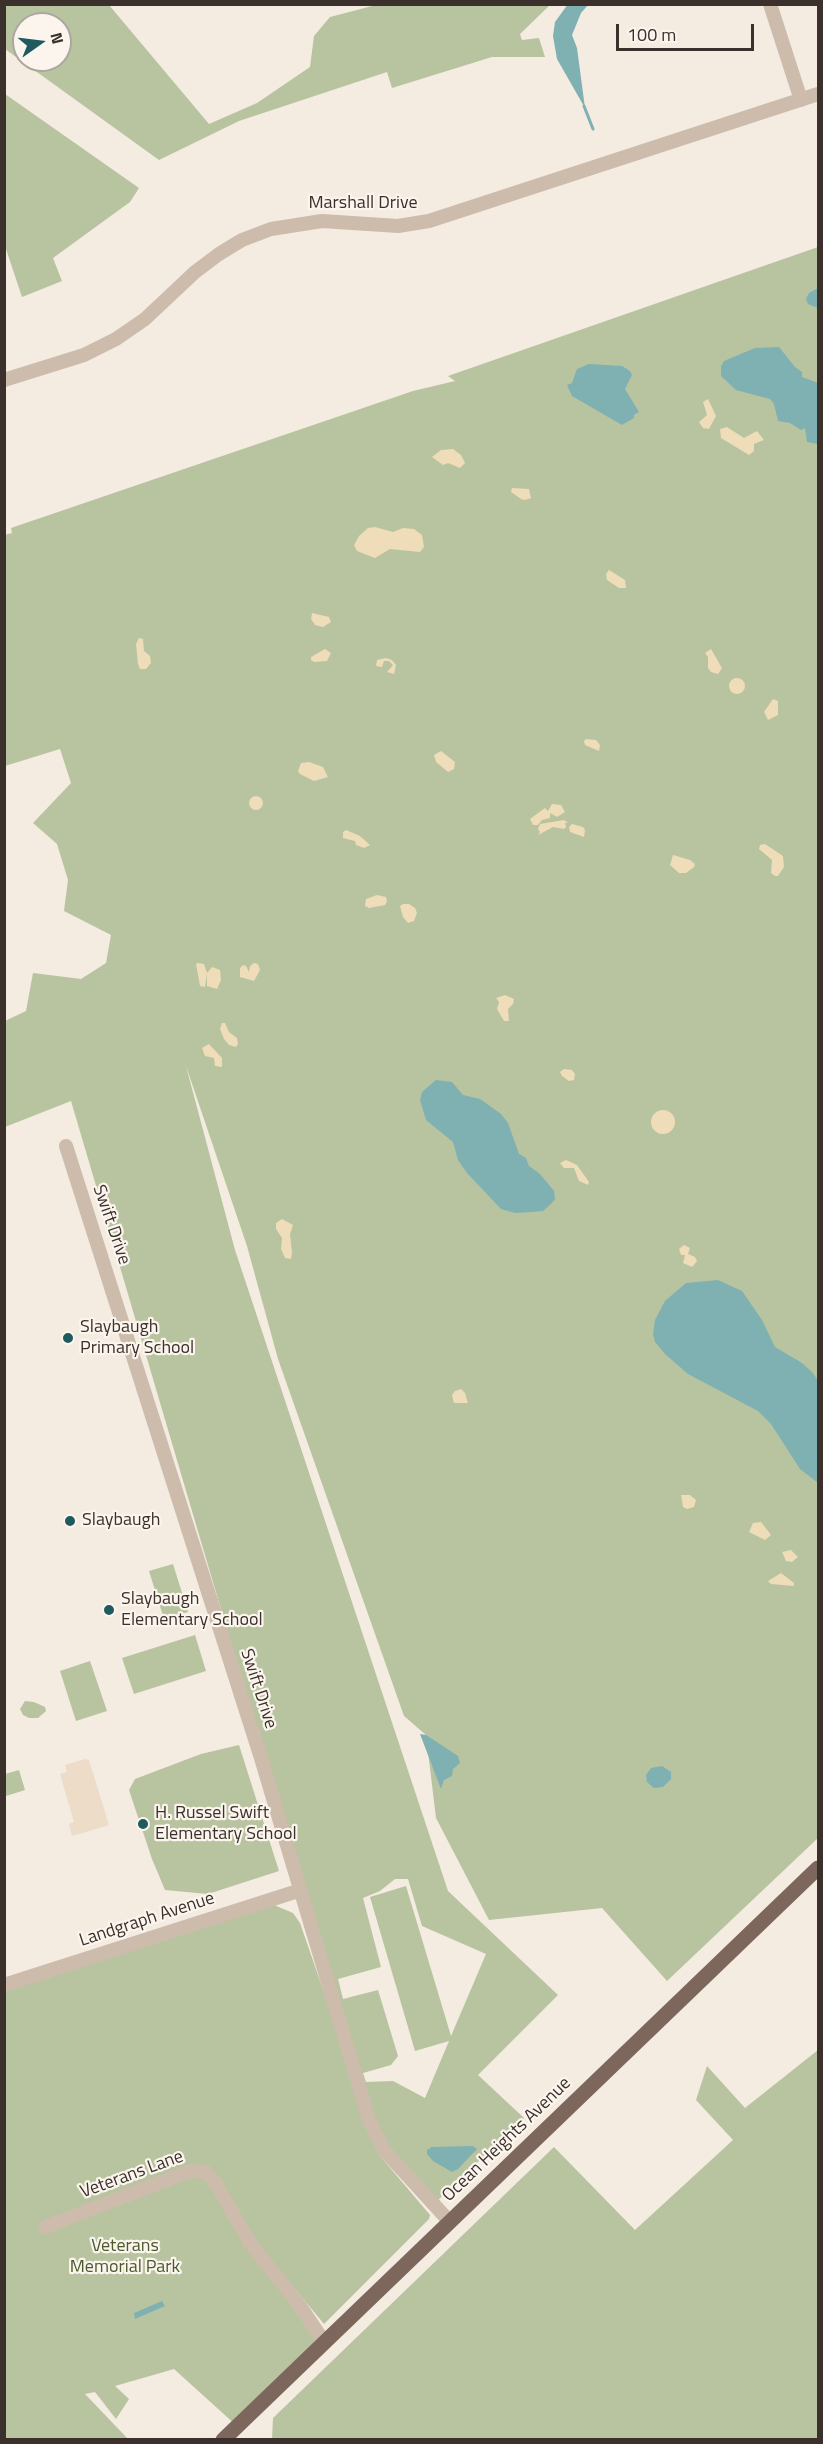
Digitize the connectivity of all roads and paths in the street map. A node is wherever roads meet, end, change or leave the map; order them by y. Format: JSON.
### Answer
{"nodes":[{"id":1,"x":770,"y":4,"type":"edge"},
{"id":2,"x":819,"y":94,"type":"edge"},
{"id":3,"x":801,"y":100,"type":"junction"},
{"id":4,"x":4,"y":380,"type":"edge"},
{"id":5,"x":66,"y":1146,"type":"dead end"},
{"id":6,"x":819,"y":1868,"type":"edge"},
{"id":7,"x":301,"y":1890,"type":"junction"},
{"id":8,"x":4,"y":1985,"type":"edge"},
{"id":9,"x":450,"y":2222,"type":"junction"},
{"id":10,"x":45,"y":2227,"type":"dead end"},
{"id":11,"x":324,"y":2342,"type":"junction"},
{"id":12,"x":223,"y":2439,"type":"edge"}],
"edges":[{"from":1,"to":3,"type":"street"},
{"from":2,"to":3,"type":"street","name":"Marshall Drive"},
{"from":3,"to":4,"type":"street","name":"Marshall Drive"},
{"from":5,"to":7,"type":"street","name":"Swift Drive"},
{"from":6,"to":9,"type":"main road","name":"Ocean Heights Avenue"},
{"from":7,"to":8,"type":"street","name":"Landgraph Avenue"},
{"from":7,"to":9,"type":"street","name":"Swift Drive"},
{"from":9,"to":11,"type":"main road","name":"Ocean Heights Avenue"},
{"from":10,"to":11,"type":"street","name":"Veterans Lane"},
{"from":11,"to":12,"type":"main road","name":"Ocean Heights Avenue"}]}
